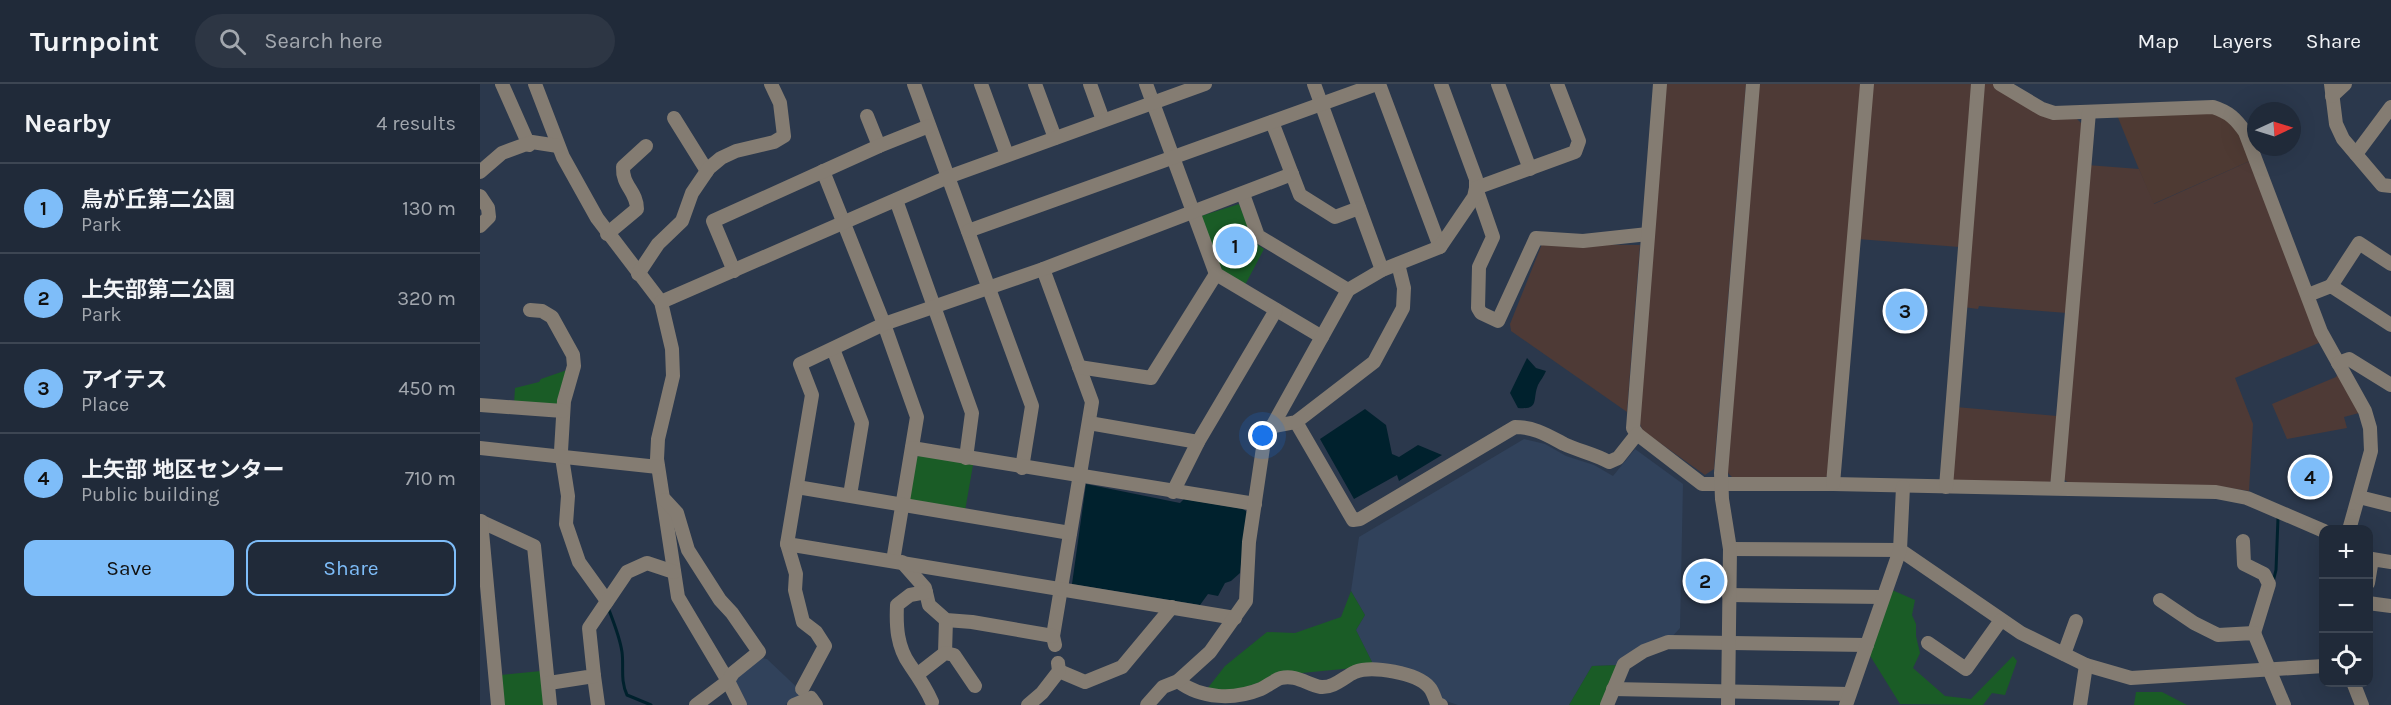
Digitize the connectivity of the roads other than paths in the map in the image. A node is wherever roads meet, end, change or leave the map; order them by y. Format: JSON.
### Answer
{"nodes":[{"id":1,"x":502,"y":84,"type":"edge"},
{"id":2,"x":535,"y":84,"type":"edge"},
{"id":3,"x":771,"y":84,"type":"edge"},
{"id":4,"x":914,"y":84,"type":"edge"},
{"id":5,"x":981,"y":84,"type":"edge"},
{"id":6,"x":1035,"y":84,"type":"edge"},
{"id":7,"x":1090,"y":84,"type":"edge"},
{"id":8,"x":1146,"y":84,"type":"edge"},
{"id":9,"x":1204,"y":84,"type":"edge"},
{"id":10,"x":1314,"y":84,"type":"edge"},
{"id":11,"x":1378,"y":84,"type":"edge"},
{"id":12,"x":1441,"y":84,"type":"edge"},
{"id":13,"x":1498,"y":84,"type":"edge"},
{"id":14,"x":1557,"y":84,"type":"edge"},
{"id":15,"x":1660,"y":84,"type":"edge"},
{"id":16,"x":1753,"y":84,"type":"edge"},
{"id":17,"x":1867,"y":84,"type":"edge"},
{"id":18,"x":1978,"y":84,"type":"edge"},
{"id":19,"x":2000,"y":84,"type":"edge"},
{"id":20,"x":2345,"y":84,"type":"edge"},
{"id":21,"x":2331,"y":90,"type":"edge"},
{"id":22,"x":1153,"y":103,"type":"junction"},
{"id":23,"x":1322,"y":103,"type":"junction"},
{"id":24,"x":2391,"y":107,"type":"edge"},
{"id":25,"x":2090,"y":112,"type":"junction"},
{"id":26,"x":867,"y":116,"type":"dead end"},
{"id":27,"x":675,"y":118,"type":"dead end"},
{"id":28,"x":1103,"y":120,"type":"junction"},
{"id":29,"x":1272,"y":122,"type":"junction"},
{"id":30,"x":929,"y":126,"type":"junction"},
{"id":31,"x":1055,"y":138,"type":"junction"},
{"id":32,"x":529,"y":145,"type":"junction"},
{"id":33,"x":558,"y":146,"type":"junction"},
{"id":34,"x":646,"y":146,"type":"dead end"},
{"id":35,"x":879,"y":146,"type":"junction"},
{"id":36,"x":2356,"y":154,"type":"junction"},
{"id":37,"x":1007,"y":155,"type":"junction"},
{"id":38,"x":1173,"y":157,"type":"junction"},
{"id":39,"x":1530,"y":169,"type":"junction"},
{"id":40,"x":707,"y":171,"type":"junction"},
{"id":41,"x":824,"y":171,"type":"junction"},
{"id":42,"x":480,"y":172,"type":"edge"},
{"id":43,"x":1292,"y":174,"type":"junction"},
{"id":44,"x":948,"y":177,"type":"junction"},
{"id":45,"x":2391,"y":186,"type":"edge"},
{"id":46,"x":1476,"y":188,"type":"junction"},
{"id":47,"x":1243,"y":194,"type":"junction"},
{"id":48,"x":480,"y":196,"type":"edge"},
{"id":49,"x":896,"y":200,"type":"junction"},
{"id":50,"x":1359,"y":208,"type":"junction"},
{"id":51,"x":1193,"y":211,"type":"junction"},
{"id":52,"x":844,"y":222,"type":"junction"},
{"id":53,"x":480,"y":226,"type":"edge"},
{"id":54,"x":968,"y":231,"type":"junction"},
{"id":55,"x":607,"y":234,"type":"junction"},
{"id":56,"x":1648,"y":234,"type":"junction"},
{"id":57,"x":1440,"y":248,"type":"junction"},
{"id":58,"x":1398,"y":264,"type":"junction"},
{"id":59,"x":2391,"y":264,"type":"edge"},
{"id":60,"x":1042,"y":269,"type":"junction"},
{"id":61,"x":1382,"y":270,"type":"junction"},
{"id":62,"x":734,"y":271,"type":"junction"},
{"id":63,"x":638,"y":274,"type":"junction"},
{"id":64,"x":1216,"y":274,"type":"junction"},
{"id":65,"x":2331,"y":286,"type":"junction"},
{"id":66,"x":988,"y":287,"type":"junction"},
{"id":67,"x":1348,"y":290,"type":"junction"},
{"id":68,"x":2307,"y":295,"type":"junction"},
{"id":69,"x":661,"y":302,"type":"junction"},
{"id":70,"x":933,"y":308,"type":"junction"},
{"id":71,"x":530,"y":310,"type":"dead end"},
{"id":72,"x":1276,"y":310,"type":"junction"},
{"id":73,"x":884,"y":324,"type":"junction"},
{"id":74,"x":2391,"y":325,"type":"edge"},
{"id":75,"x":1322,"y":337,"type":"junction"},
{"id":76,"x":833,"y":349,"type":"junction"},
{"id":77,"x":2338,"y":363,"type":"junction"},
{"id":78,"x":1079,"y":367,"type":"junction"},
{"id":79,"x":2390,"y":383,"type":"edge"},
{"id":80,"x":480,"y":405,"type":"edge"},
{"id":81,"x":563,"y":411,"type":"junction"},
{"id":82,"x":1296,"y":422,"type":"junction"},
{"id":83,"x":1089,"y":423,"type":"junction"},
{"id":84,"x":1270,"y":427,"type":"junction"},
{"id":85,"x":1637,"y":434,"type":"junction"},
{"id":86,"x":1198,"y":442,"type":"junction"},
{"id":87,"x":480,"y":448,"type":"edge"},
{"id":88,"x":912,"y":448,"type":"junction"},
{"id":89,"x":563,"y":456,"type":"junction"},
{"id":90,"x":966,"y":458,"type":"junction"},
{"id":91,"x":658,"y":467,"type":"junction"},
{"id":92,"x":1022,"y":468,"type":"junction"},
{"id":93,"x":1080,"y":477,"type":"junction"},
{"id":94,"x":1833,"y":484,"type":"junction"},
{"id":95,"x":1720,"y":485,"type":"junction"},
{"id":96,"x":797,"y":487,"type":"junction"},
{"id":97,"x":1903,"y":487,"type":"junction"},
{"id":98,"x":1946,"y":487,"type":"junction"},
{"id":99,"x":2057,"y":488,"type":"junction"},
{"id":100,"x":1173,"y":492,"type":"junction"},
{"id":101,"x":850,"y":495,"type":"junction"},
{"id":102,"x":2359,"y":497,"type":"junction"},
{"id":103,"x":665,"y":500,"type":"junction"},
{"id":104,"x":902,"y":504,"type":"junction"},
{"id":105,"x":1255,"y":504,"type":"junction"},
{"id":106,"x":2391,"y":506,"type":"edge"},
{"id":107,"x":481,"y":521,"type":"edge"},
{"id":108,"x":2351,"y":525,"type":"edge"},
{"id":109,"x":2319,"y":529,"type":"edge"},
{"id":110,"x":1070,"y":533,"type":"junction"},
{"id":111,"x":2243,"y":541,"type":"dead end"},
{"id":112,"x":788,"y":544,"type":"junction"},
{"id":113,"x":1730,"y":549,"type":"junction"},
{"id":114,"x":1900,"y":550,"type":"junction"},
{"id":115,"x":898,"y":561,"type":"junction"},
{"id":116,"x":2391,"y":562,"type":"edge"},
{"id":117,"x":674,"y":572,"type":"junction"},
{"id":118,"x":2369,"y":579,"type":"edge"},
{"id":119,"x":1061,"y":588,"type":"junction"},
{"id":120,"x":926,"y":592,"type":"junction"},
{"id":121,"x":1729,"y":595,"type":"junction"},
{"id":122,"x":1883,"y":597,"type":"junction"},
{"id":123,"x":2160,"y":600,"type":"dead end"},
{"id":124,"x":607,"y":601,"type":"junction"},
{"id":125,"x":2373,"y":604,"type":"edge"},
{"id":126,"x":2391,"y":606,"type":"edge"},
{"id":127,"x":1172,"y":607,"type":"junction"},
{"id":128,"x":1235,"y":618,"type":"junction"},
{"id":129,"x":946,"y":620,"type":"junction"},
{"id":130,"x":2001,"y":620,"type":"junction"},
{"id":131,"x":2076,"y":621,"type":"dead end"},
{"id":132,"x":2254,"y":633,"type":"junction"},
{"id":133,"x":1729,"y":642,"type":"junction"},
{"id":134,"x":1928,"y":643,"type":"dead end"},
{"id":135,"x":1867,"y":645,"type":"junction"},
{"id":136,"x":945,"y":653,"type":"junction"},
{"id":137,"x":2064,"y":654,"type":"junction"},
{"id":138,"x":2086,"y":665,"type":"junction"},
{"id":139,"x":2319,"y":666,"type":"edge"},
{"id":140,"x":2268,"y":670,"type":"junction"},
{"id":141,"x":918,"y":674,"type":"junction"},
{"id":142,"x":594,"y":676,"type":"junction"},
{"id":143,"x":728,"y":681,"type":"junction"},
{"id":144,"x":1178,"y":681,"type":"junction"},
{"id":145,"x":549,"y":683,"type":"junction"},
{"id":146,"x":975,"y":686,"type":"dead end"},
{"id":147,"x":2356,"y":687,"type":"edge"},
{"id":148,"x":802,"y":689,"type":"dead end"},
{"id":149,"x":1613,"y":689,"type":"junction"},
{"id":150,"x":1728,"y":699,"type":"edge"},
{"id":151,"x":1847,"y":699,"type":"edge"},
{"id":152,"x":932,"y":702,"type":"dead end"},
{"id":153,"x":498,"y":705,"type":"edge"},
{"id":154,"x":550,"y":705,"type":"edge"},
{"id":155,"x":598,"y":705,"type":"edge"},
{"id":156,"x":696,"y":705,"type":"edge"},
{"id":157,"x":740,"y":705,"type":"edge"},
{"id":158,"x":794,"y":705,"type":"edge"},
{"id":159,"x":816,"y":705,"type":"edge"},
{"id":160,"x":1028,"y":705,"type":"edge"},
{"id":161,"x":1148,"y":705,"type":"edge"},
{"id":162,"x":1441,"y":705,"type":"edge"},
{"id":163,"x":1607,"y":705,"type":"edge"},
{"id":164,"x":2080,"y":705,"type":"edge"},
{"id":165,"x":2284,"y":705,"type":"edge"},
{"id":166,"x":2362,"y":705,"type":"edge"}],
"edges":[{"from":1,"to":32,"type":"street"},
{"from":2,"to":33,"type":"street"},
{"from":3,"to":40,"type":"street"},
{"from":4,"to":30,"type":"street"},
{"from":5,"to":37,"type":"street"},
{"from":6,"to":31,"type":"street"},
{"from":7,"to":28,"type":"street"},
{"from":8,"to":22,"type":"street"},
{"from":9,"to":22,"type":"street"},
{"from":10,"to":23,"type":"street"},
{"from":11,"to":23,"type":"street"},
{"from":11,"to":57,"type":"street"},
{"from":12,"to":46,"type":"street"},
{"from":13,"to":39,"type":"street"},
{"from":14,"to":39,"type":"street"},
{"from":15,"to":56,"type":"street"},
{"from":16,"to":95,"type":"street"},
{"from":17,"to":94,"type":"street"},
{"from":18,"to":98,"type":"street"},
{"from":19,"to":25,"type":"street"},
{"from":20,"to":21,"type":"street"},
{"from":21,"to":36,"type":"street"},
{"from":22,"to":28,"type":"street"},
{"from":22,"to":38,"type":"street"},
{"from":23,"to":29,"type":"street"},
{"from":23,"to":50,"type":"street"},
{"from":24,"to":36,"type":"street"},
{"from":25,"to":68,"type":"street"},
{"from":25,"to":99,"type":"street"},
{"from":26,"to":35,"type":"street"},
{"from":27,"to":40,"type":"street"},
{"from":28,"to":31,"type":"street"},
{"from":29,"to":38,"type":"street"},
{"from":29,"to":43,"type":"street"},
{"from":30,"to":35,"type":"street"},
{"from":30,"to":44,"type":"street"},
{"from":31,"to":37,"type":"street"},
{"from":32,"to":33,"type":"street"},
{"from":32,"to":42,"type":"street"},
{"from":33,"to":55,"type":"street"},
{"from":34,"to":55,"type":"street"},
{"from":35,"to":41,"type":"street"},
{"from":36,"to":45,"type":"street"},
{"from":37,"to":44,"type":"street"},
{"from":38,"to":51,"type":"street"},
{"from":38,"to":54,"type":"street"},
{"from":39,"to":46,"type":"street"},
{"from":40,"to":63,"type":"street"},
{"from":41,"to":52,"type":"street"},
{"from":41,"to":62,"type":"street"},
{"from":43,"to":47,"type":"street"},
{"from":43,"to":50,"type":"street"},
{"from":44,"to":49,"type":"street"},
{"from":44,"to":54,"type":"street"},
{"from":46,"to":56,"type":"street"},
{"from":46,"to":57,"type":"street"},
{"from":47,"to":51,"type":"street"},
{"from":47,"to":67,"type":"street"},
{"from":48,"to":53,"type":"street"},
{"from":49,"to":52,"type":"street"},
{"from":49,"to":70,"type":"street"},
{"from":50,"to":61,"type":"street"},
{"from":51,"to":60,"type":"street"},
{"from":51,"to":64,"type":"street"},
{"from":52,"to":62,"type":"street"},
{"from":52,"to":73,"type":"street"},
{"from":54,"to":66,"type":"street"},
{"from":55,"to":63,"type":"street"},
{"from":56,"to":85,"type":"street"},
{"from":57,"to":58,"type":"street"},
{"from":58,"to":61,"type":"street"},
{"from":58,"to":82,"type":"street"},
{"from":59,"to":65,"type":"street"},
{"from":60,"to":66,"type":"street"},
{"from":60,"to":78,"type":"street"},
{"from":61,"to":67,"type":"street"},
{"from":62,"to":69,"type":"street"},
{"from":63,"to":69,"type":"street"},
{"from":64,"to":72,"type":"street"},
{"from":64,"to":78,"type":"street"},
{"from":65,"to":68,"type":"street"},
{"from":65,"to":74,"type":"street"},
{"from":66,"to":70,"type":"street"},
{"from":66,"to":92,"type":"street"},
{"from":67,"to":75,"type":"street"},
{"from":68,"to":77,"type":"street"},
{"from":69,"to":91,"type":"street"},
{"from":70,"to":73,"type":"street"},
{"from":70,"to":90,"type":"street"},
{"from":71,"to":81,"type":"street"},
{"from":72,"to":75,"type":"street"},
{"from":72,"to":86,"type":"street"},
{"from":73,"to":76,"type":"street"},
{"from":73,"to":88,"type":"street"},
{"from":75,"to":84,"type":"street"},
{"from":76,"to":96,"type":"street"},
{"from":76,"to":101,"type":"street"},
{"from":77,"to":79,"type":"street"},
{"from":77,"to":102,"type":"street"},
{"from":78,"to":83,"type":"street"},
{"from":80,"to":81,"type":"street"},
{"from":81,"to":89,"type":"street"},
{"from":82,"to":84,"type":"street"},
{"from":82,"to":85,"type":"street"},
{"from":83,"to":86,"type":"street"},
{"from":83,"to":93,"type":"street"},
{"from":84,"to":105,"type":"street"},
{"from":85,"to":95,"type":"street"},
{"from":86,"to":100,"type":"street"},
{"from":87,"to":89,"type":"street"},
{"from":88,"to":90,"type":"street"},
{"from":88,"to":104,"type":"street"},
{"from":89,"to":91,"type":"street"},
{"from":89,"to":124,"type":"street"},
{"from":90,"to":92,"type":"street"},
{"from":91,"to":103,"type":"street"},
{"from":92,"to":93,"type":"street"},
{"from":93,"to":100,"type":"street"},
{"from":93,"to":110,"type":"street"},
{"from":94,"to":95,"type":"street"},
{"from":94,"to":97,"type":"street"},
{"from":95,"to":113,"type":"street"},
{"from":96,"to":101,"type":"street"},
{"from":96,"to":112,"type":"street"},
{"from":97,"to":98,"type":"street"},
{"from":97,"to":114,"type":"street"},
{"from":98,"to":99,"type":"street"},
{"from":99,"to":109,"type":"street"},
{"from":100,"to":105,"type":"street"},
{"from":101,"to":104,"type":"street"},
{"from":102,"to":106,"type":"street"},
{"from":102,"to":108,"type":"street"},
{"from":103,"to":117,"type":"street"},
{"from":103,"to":143,"type":"street"},
{"from":104,"to":110,"type":"street"},
{"from":104,"to":115,"type":"street"},
{"from":105,"to":128,"type":"street"},
{"from":107,"to":145,"type":"street"},
{"from":107,"to":153,"type":"street"},
{"from":110,"to":119,"type":"street"},
{"from":111,"to":132,"type":"street"},
{"from":112,"to":115,"type":"street"},
{"from":112,"to":148,"type":"street"},
{"from":113,"to":114,"type":"street"},
{"from":113,"to":121,"type":"street"},
{"from":114,"to":122,"type":"street"},
{"from":114,"to":130,"type":"street"},
{"from":115,"to":119,"type":"street"},
{"from":115,"to":120,"type":"street"},
{"from":116,"to":118,"type":"street"},
{"from":117,"to":124,"type":"street"},
{"from":117,"to":143,"type":"street"},
{"from":119,"to":127,"type":"street"},
{"from":119,"to":129,"type":"street"},
{"from":120,"to":129,"type":"street"},
{"from":120,"to":141,"type":"street"},
{"from":121,"to":122,"type":"street"},
{"from":121,"to":133,"type":"street"},
{"from":122,"to":135,"type":"street"},
{"from":123,"to":132,"type":"street"},
{"from":124,"to":142,"type":"street"},
{"from":125,"to":126,"type":"street"},
{"from":127,"to":128,"type":"street"},
{"from":127,"to":160,"type":"street"},
{"from":128,"to":144,"type":"street"},
{"from":129,"to":136,"type":"street"},
{"from":130,"to":134,"type":"street"},
{"from":130,"to":137,"type":"street"},
{"from":131,"to":137,"type":"street"},
{"from":132,"to":140,"type":"street"},
{"from":133,"to":135,"type":"street"},
{"from":133,"to":149,"type":"street"},
{"from":133,"to":150,"type":"street"},
{"from":135,"to":151,"type":"street"},
{"from":136,"to":141,"type":"street"},
{"from":136,"to":146,"type":"street"},
{"from":137,"to":138,"type":"street"},
{"from":138,"to":140,"type":"street"},
{"from":138,"to":164,"type":"street"},
{"from":139,"to":140,"type":"street"},
{"from":140,"to":165,"type":"street"},
{"from":141,"to":152,"type":"street"},
{"from":142,"to":145,"type":"street"},
{"from":142,"to":155,"type":"street"},
{"from":143,"to":156,"type":"street"},
{"from":143,"to":157,"type":"street"},
{"from":144,"to":161,"type":"street"},
{"from":144,"to":162,"type":"street"},
{"from":145,"to":154,"type":"street"},
{"from":147,"to":166,"type":"street"},
{"from":149,"to":150,"type":"street"},
{"from":149,"to":163,"type":"street"},
{"from":150,"to":151,"type":"street"},
{"from":158,"to":159,"type":"street"}]}
